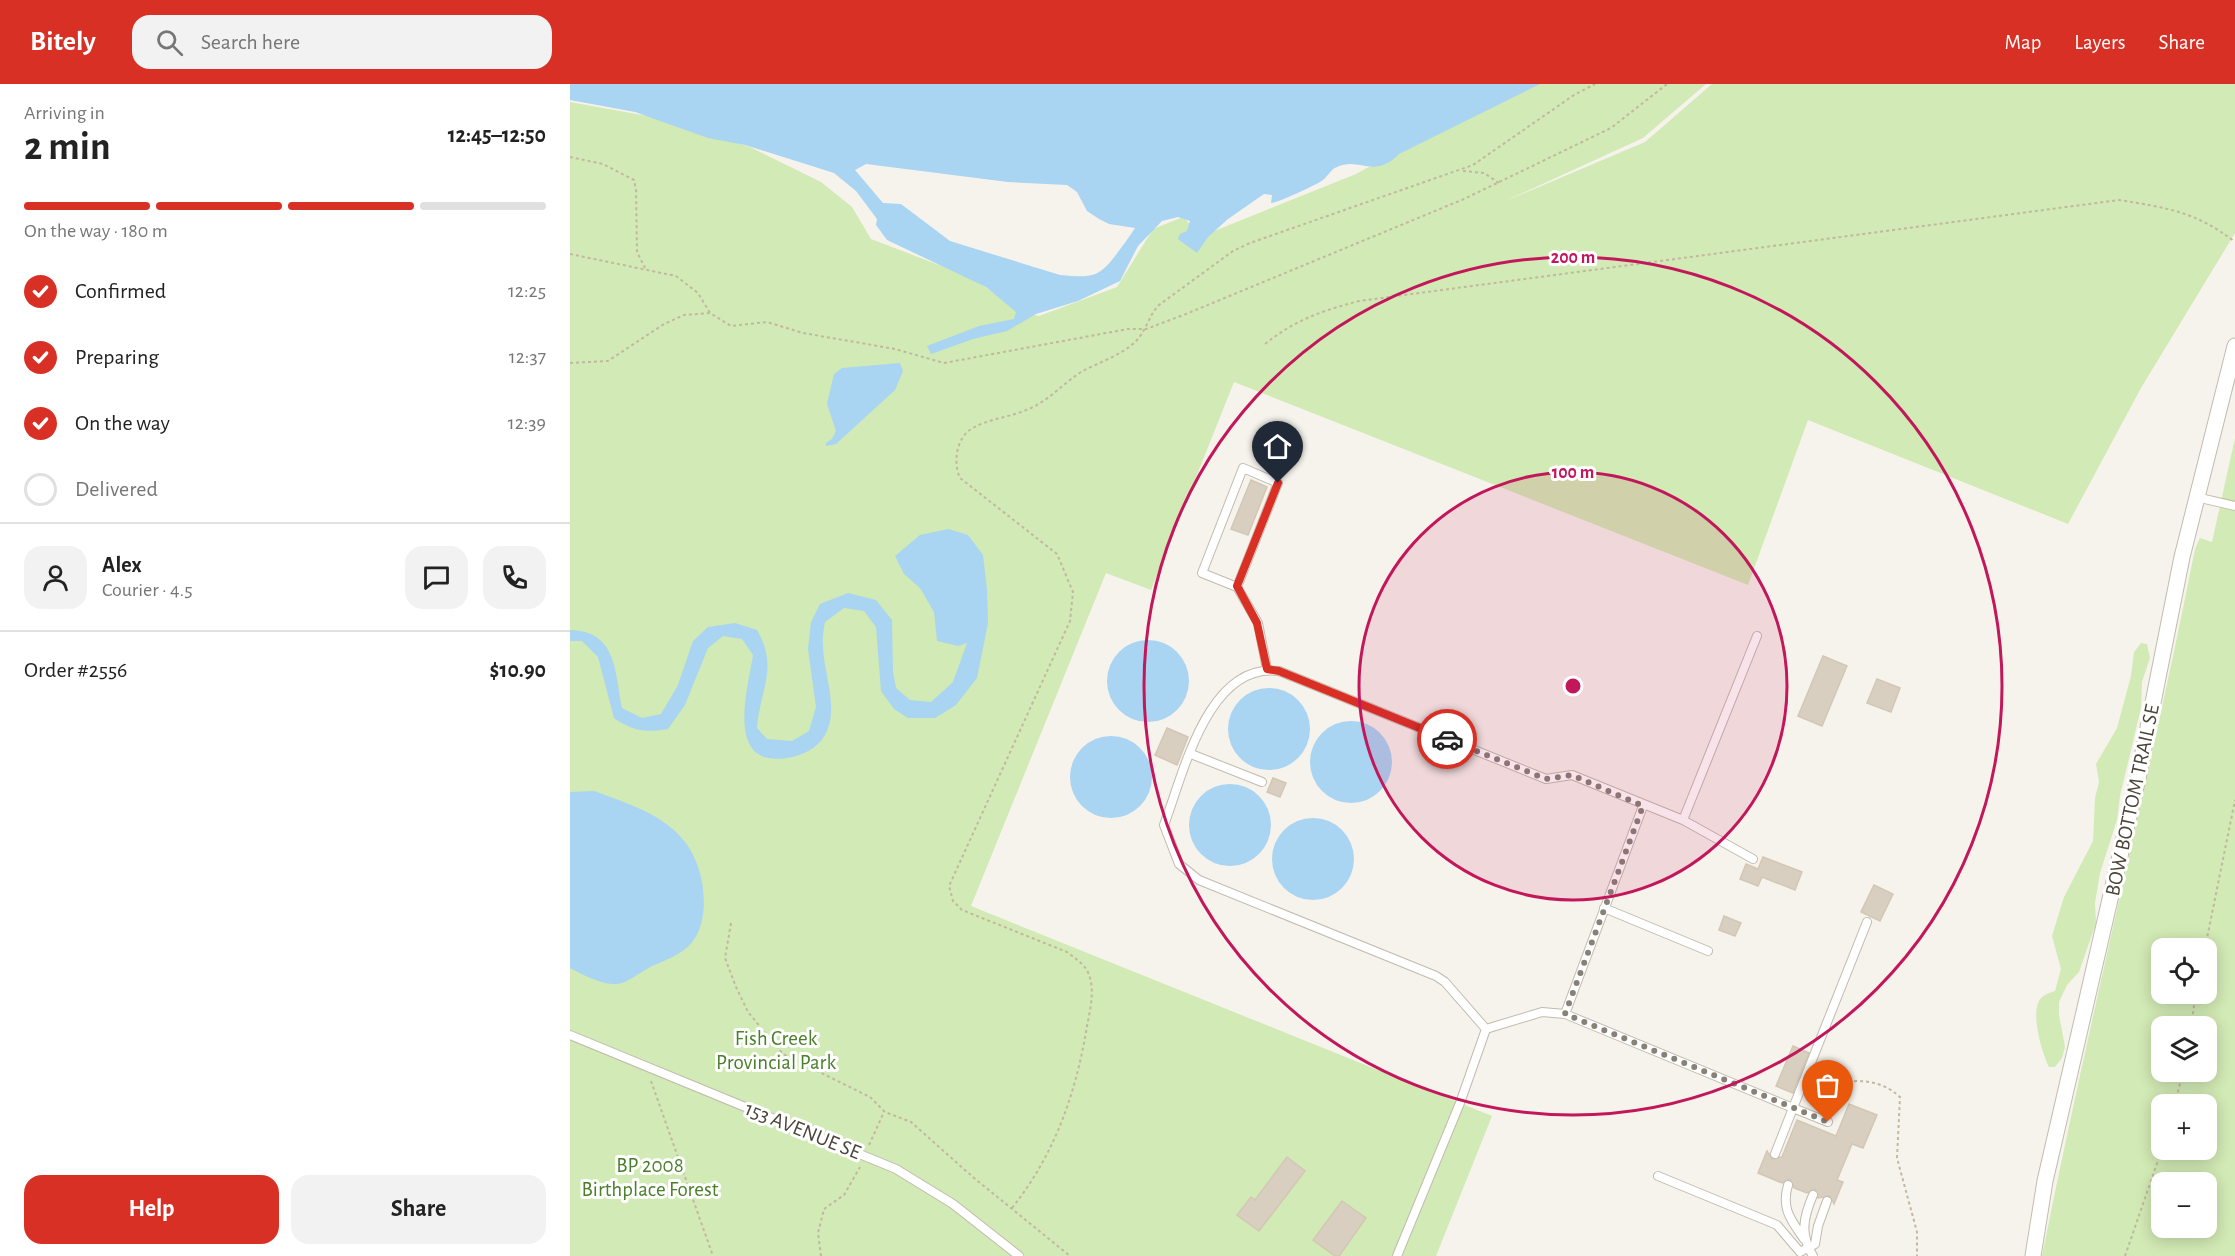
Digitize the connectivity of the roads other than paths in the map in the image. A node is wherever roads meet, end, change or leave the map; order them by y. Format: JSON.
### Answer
{"nodes":[{"id":1,"x":2235,"y":345,"type":"edge"},
{"id":2,"x":2196,"y":497,"type":"junction"},
{"id":3,"x":2235,"y":506,"type":"edge"},
{"id":4,"x":1237,"y":586,"type":"junction"},
{"id":5,"x":1757,"y":636,"type":"dead end"},
{"id":6,"x":1267,"y":669,"type":"junction"},
{"id":7,"x":1191,"y":754,"type":"junction"},
{"id":8,"x":1262,"y":782,"type":"dead end"},
{"id":9,"x":1643,"y":806,"type":"junction"},
{"id":10,"x":1683,"y":820,"type":"junction"},
{"id":11,"x":1753,"y":859,"type":"dead end"},
{"id":12,"x":1604,"y":908,"type":"junction"},
{"id":13,"x":1867,"y":922,"type":"dead end"},
{"id":14,"x":1708,"y":951,"type":"dead end"},
{"id":15,"x":1565,"y":1014,"type":"junction"},
{"id":16,"x":1486,"y":1029,"type":"junction"},
{"id":17,"x":570,"y":1035,"type":"edge"},
{"id":18,"x":1793,"y":1108,"type":"junction"},
{"id":19,"x":1828,"y":1122,"type":"dead end"},
{"id":20,"x":1774,"y":1154,"type":"dead end"},
{"id":21,"x":1658,"y":1176,"type":"dead end"},
{"id":22,"x":1788,"y":1185,"type":"dead end"},
{"id":23,"x":1813,"y":1195,"type":"dead end"},
{"id":24,"x":1827,"y":1201,"type":"dead end"},
{"id":25,"x":1804,"y":1239,"type":"junction"},
{"id":26,"x":1808,"y":1248,"type":"junction"},
{"id":27,"x":1019,"y":1256,"type":"edge"},
{"id":28,"x":1397,"y":1256,"type":"edge"},
{"id":29,"x":1813,"y":1256,"type":"edge"},
{"id":30,"x":2033,"y":1256,"type":"edge"}],
"edges":[{"from":1,"to":2,"type":"street","name":"BOW BOTTOM TRAIL SE"},
{"from":2,"to":3,"type":"lane"},
{"from":2,"to":30,"type":"street","name":"BOW BOTTOM TRAIL SE"},
{"from":4,"to":4,"type":"lane"},
{"from":4,"to":6,"type":"lane"},
{"from":5,"to":10,"type":"lane"},
{"from":6,"to":7,"type":"lane"},
{"from":6,"to":9,"type":"lane"},
{"from":7,"to":8,"type":"lane"},
{"from":7,"to":16,"type":"lane"},
{"from":9,"to":10,"type":"lane"},
{"from":9,"to":12,"type":"lane"},
{"from":10,"to":11,"type":"lane"},
{"from":12,"to":14,"type":"lane"},
{"from":12,"to":15,"type":"lane"},
{"from":13,"to":18,"type":"lane"},
{"from":15,"to":16,"type":"lane"},
{"from":15,"to":18,"type":"lane"},
{"from":16,"to":28,"type":"lane"},
{"from":17,"to":27,"type":"lane","name":"153 AVENUE SE"},
{"from":18,"to":19,"type":"lane"},
{"from":18,"to":20,"type":"lane"},
{"from":21,"to":26,"type":"lane"},
{"from":22,"to":25,"type":"lane"},
{"from":23,"to":25,"type":"lane"},
{"from":24,"to":26,"type":"lane"},
{"from":25,"to":26,"type":"lane"},
{"from":26,"to":29,"type":"lane"}]}
